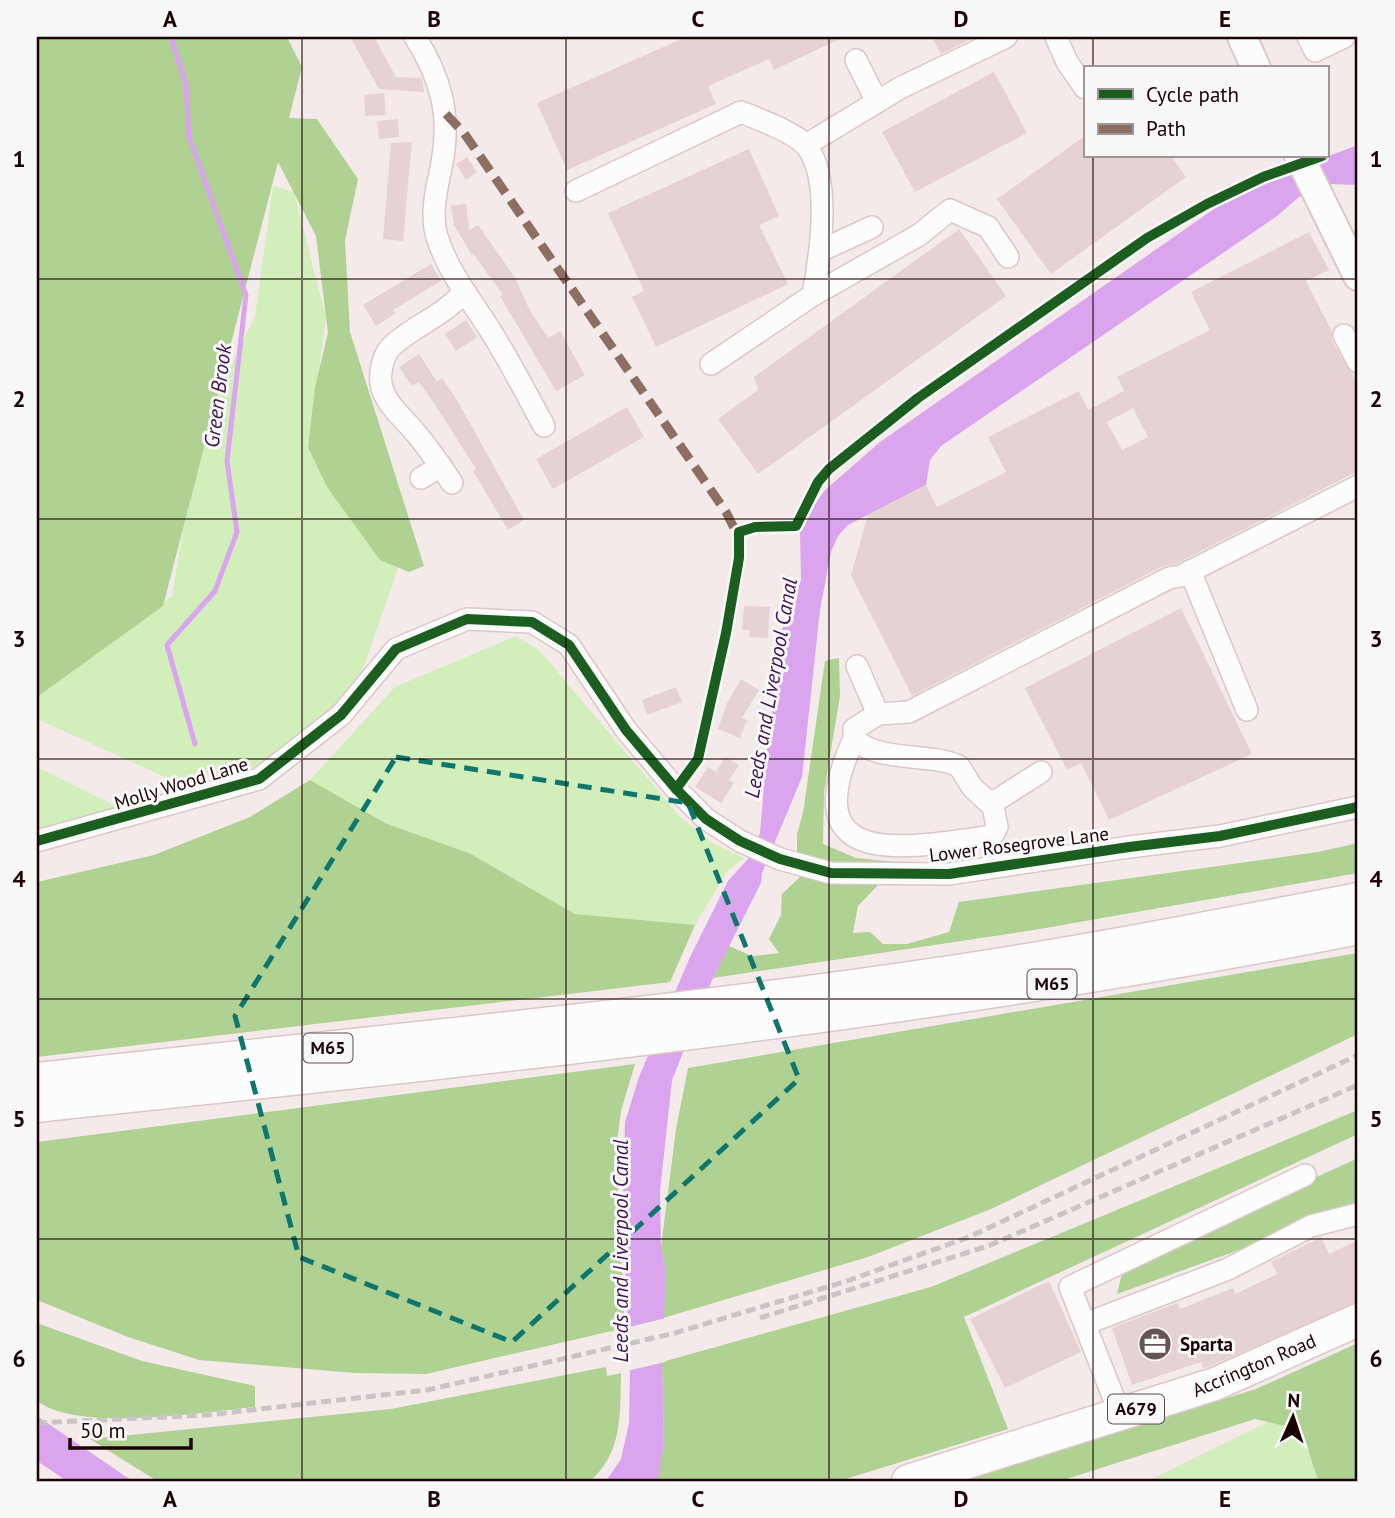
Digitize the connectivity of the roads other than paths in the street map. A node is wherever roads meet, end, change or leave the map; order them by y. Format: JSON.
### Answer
{"nodes":[{"id":1,"x":415,"y":37,"type":"edge"},
{"id":2,"x":1006,"y":37,"type":"edge"},
{"id":3,"x":1056,"y":37,"type":"edge"},
{"id":4,"x":1242,"y":37,"type":"edge"},
{"id":5,"x":1308,"y":37,"type":"edge"},
{"id":6,"x":1344,"y":37,"type":"edge"},
{"id":7,"x":856,"y":60,"type":"dead end"},
{"id":8,"x":1255,"y":66,"type":"edge"},
{"id":9,"x":1084,"y":86,"type":"edge"},
{"id":10,"x":877,"y":102,"type":"junction"},
{"id":11,"x":806,"y":145,"type":"junction"},
{"id":12,"x":1300,"y":158,"type":"edge"},
{"id":13,"x":576,"y":191,"type":"dead end"},
{"id":14,"x":872,"y":227,"type":"dead end"},
{"id":15,"x":820,"y":251,"type":"junction"},
{"id":16,"x":1008,"y":257,"type":"dead end"},
{"id":17,"x":1358,"y":276,"type":"edge"},
{"id":18,"x":463,"y":293,"type":"junction"},
{"id":19,"x":813,"y":295,"type":"junction"},
{"id":20,"x":1344,"y":335,"type":"dead end"},
{"id":21,"x":1358,"y":362,"type":"edge"},
{"id":22,"x":711,"y":364,"type":"dead end"},
{"id":23,"x":544,"y":426,"type":"dead end"},
{"id":24,"x":421,"y":478,"type":"dead end"},
{"id":25,"x":1358,"y":486,"type":"edge"},
{"id":26,"x":1190,"y":571,"type":"junction"},
{"id":27,"x":532,"y":622,"type":"joint"},
{"id":28,"x":857,"y":666,"type":"dead end"},
{"id":29,"x":1247,"y":710,"type":"dead end"},
{"id":30,"x":878,"y":714,"type":"junction"},
{"id":31,"x":854,"y":738,"type":"junction"},
{"id":32,"x":1041,"y":772,"type":"dead end"},
{"id":33,"x":992,"y":801,"type":"junction"},
{"id":34,"x":1358,"y":807,"type":"edge"},
{"id":35,"x":37,"y":841,"type":"edge"},
{"id":36,"x":1358,"y":899,"type":"edge"},
{"id":37,"x":1358,"y":928,"type":"edge"},
{"id":38,"x":744,"y":1014,"type":"junction"},
{"id":39,"x":616,"y":1030,"type":"junction"},
{"id":40,"x":37,"y":1079,"type":"edge"},
{"id":41,"x":37,"y":1106,"type":"edge"},
{"id":42,"x":1305,"y":1175,"type":"dead end"},
{"id":43,"x":1358,"y":1214,"type":"edge"},
{"id":44,"x":1358,"y":1320,"type":"edge"},
{"id":45,"x":1085,"y":1324,"type":"junction"},
{"id":46,"x":1120,"y":1415,"type":"junction"},
{"id":47,"x":908,"y":1481,"type":"edge"}],
"edges":[{"from":1,"to":18,"type":"street"},
{"from":2,"to":10,"type":"street"},
{"from":3,"to":9,"type":"street"},
{"from":4,"to":8,"type":"main road"},
{"from":5,"to":6,"type":"street"},
{"from":7,"to":10,"type":"street"},
{"from":10,"to":11,"type":"street"},
{"from":11,"to":13,"type":"street"},
{"from":11,"to":15,"type":"street"},
{"from":12,"to":17,"type":"main road"},
{"from":14,"to":15,"type":"street"},
{"from":15,"to":19,"type":"street"},
{"from":16,"to":19,"type":"street"},
{"from":18,"to":23,"type":"street"},
{"from":18,"to":24,"type":"street"},
{"from":19,"to":22,"type":"street"},
{"from":20,"to":21,"type":"street"},
{"from":25,"to":26,"type":"street"},
{"from":26,"to":29,"type":"street"},
{"from":26,"to":30,"type":"street"},
{"from":27,"to":34,"type":"street","name":"Lower Rosegrove Lane"},
{"from":27,"to":35,"type":"street","name":"Molly Wood Lane"},
{"from":28,"to":30,"type":"street"},
{"from":30,"to":31,"type":"street"},
{"from":31,"to":33,"type":"street"},
{"from":31,"to":33,"type":"street"},
{"from":32,"to":33,"type":"street"},
{"from":36,"to":38,"type":"highway","number":"M65"},
{"from":37,"to":38,"type":"highway","number":"M65"},
{"from":38,"to":39,"type":"highway","number":"M65"},
{"from":39,"to":40,"type":"highway","number":"M65"},
{"from":39,"to":41,"type":"highway","number":"M65"},
{"from":42,"to":45,"type":"street"},
{"from":43,"to":45,"type":"street"},
{"from":44,"to":46,"type":"highway","name":"Accrington Road","number":"A679"},
{"from":45,"to":46,"type":"street"},
{"from":46,"to":47,"type":"highway","name":"Accrington Road","number":"A679"}]}
